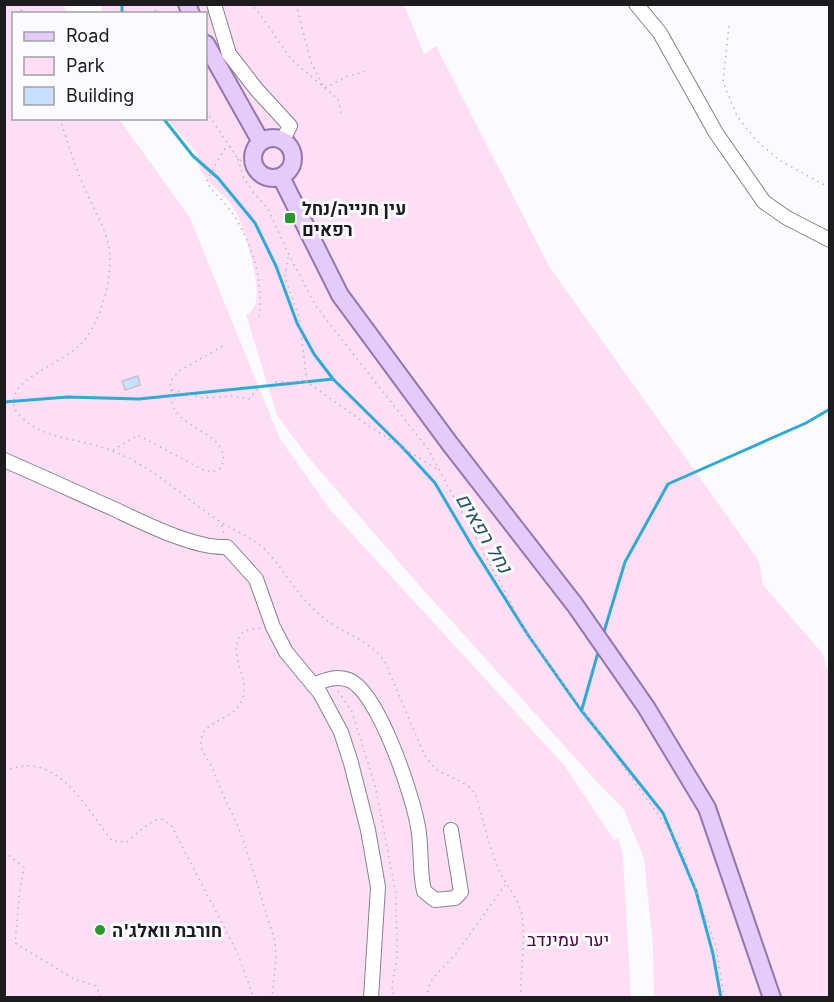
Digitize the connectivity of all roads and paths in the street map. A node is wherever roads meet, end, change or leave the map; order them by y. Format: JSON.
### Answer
{"nodes":[{"id":1,"x":213,"y":4,"type":"edge"},
{"id":2,"x":249,"y":4,"type":"edge"},
{"id":3,"x":296,"y":4,"type":"edge"},
{"id":4,"x":636,"y":4,"type":"edge"},
{"id":5,"x":729,"y":26,"type":"dead end"},
{"id":6,"x":207,"y":46,"type":"edge"},
{"id":7,"x":367,"y":71,"type":"dead end"},
{"id":8,"x":324,"y":88,"type":"junction"},
{"id":9,"x":207,"y":112,"type":"edge"},
{"id":10,"x":342,"y":116,"type":"dead end"},
{"id":11,"x":61,"y":120,"type":"edge"},
{"id":12,"x":282,"y":141,"type":"junction"},
{"id":13,"x":261,"y":142,"type":"junction"},
{"id":14,"x":231,"y":147,"type":"junction"},
{"id":15,"x":238,"y":159,"type":"junction"},
{"id":16,"x":254,"y":167,"type":"junction"},
{"id":17,"x":281,"y":177,"type":"junction"},
{"id":18,"x":830,"y":188,"type":"edge"},
{"id":19,"x":830,"y":240,"type":"edge"},
{"id":20,"x":289,"y":255,"type":"junction"},
{"id":21,"x":259,"y":316,"type":"dead end"},
{"id":22,"x":225,"y":345,"type":"dead end"},
{"id":23,"x":275,"y":382,"type":"dead end"},
{"id":24,"x":307,"y":382,"type":"junction"},
{"id":25,"x":261,"y":385,"type":"dead end"},
{"id":26,"x":171,"y":390,"type":"junction"},
{"id":27,"x":112,"y":450,"type":"junction"},
{"id":28,"x":4,"y":460,"type":"edge"},
{"id":29,"x":439,"y":471,"type":"junction"},
{"id":30,"x":273,"y":627,"type":"junction"},
{"id":31,"x":313,"y":685,"type":"junction"},
{"id":32,"x":4,"y":770,"type":"edge"},
{"id":33,"x":451,"y":830,"type":"dead end"},
{"id":34,"x":4,"y":852,"type":"edge"},
{"id":35,"x":505,"y":884,"type":"junction"},
{"id":36,"x":101,"y":998,"type":"edge"},
{"id":37,"x":254,"y":998,"type":"edge"},
{"id":38,"x":272,"y":998,"type":"edge"},
{"id":39,"x":371,"y":998,"type":"edge"},
{"id":40,"x":428,"y":998,"type":"edge"},
{"id":41,"x":521,"y":998,"type":"edge"},
{"id":42,"x":724,"y":998,"type":"edge"},
{"id":43,"x":772,"y":998,"type":"edge"}],
"edges":[{"from":1,"to":12,"type":"street"},
{"from":2,"to":8,"type":"path"},
{"from":3,"to":8,"type":"path"},
{"from":4,"to":19,"type":"street"},
{"from":5,"to":18,"type":"path"},
{"from":6,"to":13,"type":"main road"},
{"from":7,"to":8,"type":"path"},
{"from":8,"to":10,"type":"path"},
{"from":9,"to":14,"type":"path"},
{"from":11,"to":27,"type":"path"},
{"from":12,"to":13,"type":"main road"},
{"from":12,"to":17,"type":"main road"},
{"from":13,"to":16,"type":"main road"},
{"from":14,"to":15,"type":"path"},
{"from":14,"to":21,"type":"path"},
{"from":15,"to":16,"type":"path"},
{"from":15,"to":20,"type":"path"},
{"from":16,"to":17,"type":"main road"},
{"from":17,"to":43,"type":"main road"},
{"from":20,"to":24,"type":"path"},
{"from":20,"to":29,"type":"path"},
{"from":22,"to":26,"type":"path"},
{"from":23,"to":24,"type":"path"},
{"from":24,"to":29,"type":"path"},
{"from":25,"to":26,"type":"path"},
{"from":26,"to":27,"type":"path"},
{"from":27,"to":35,"type":"path"},
{"from":28,"to":30,"type":"street"},
{"from":29,"to":42,"type":"path"},
{"from":30,"to":31,"type":"street"},
{"from":30,"to":38,"type":"path"},
{"from":31,"to":33,"type":"street"},
{"from":31,"to":39,"type":"street"},
{"from":32,"to":37,"type":"path"},
{"from":34,"to":36,"type":"path"},
{"from":35,"to":40,"type":"path"},
{"from":35,"to":41,"type":"path"}]}
